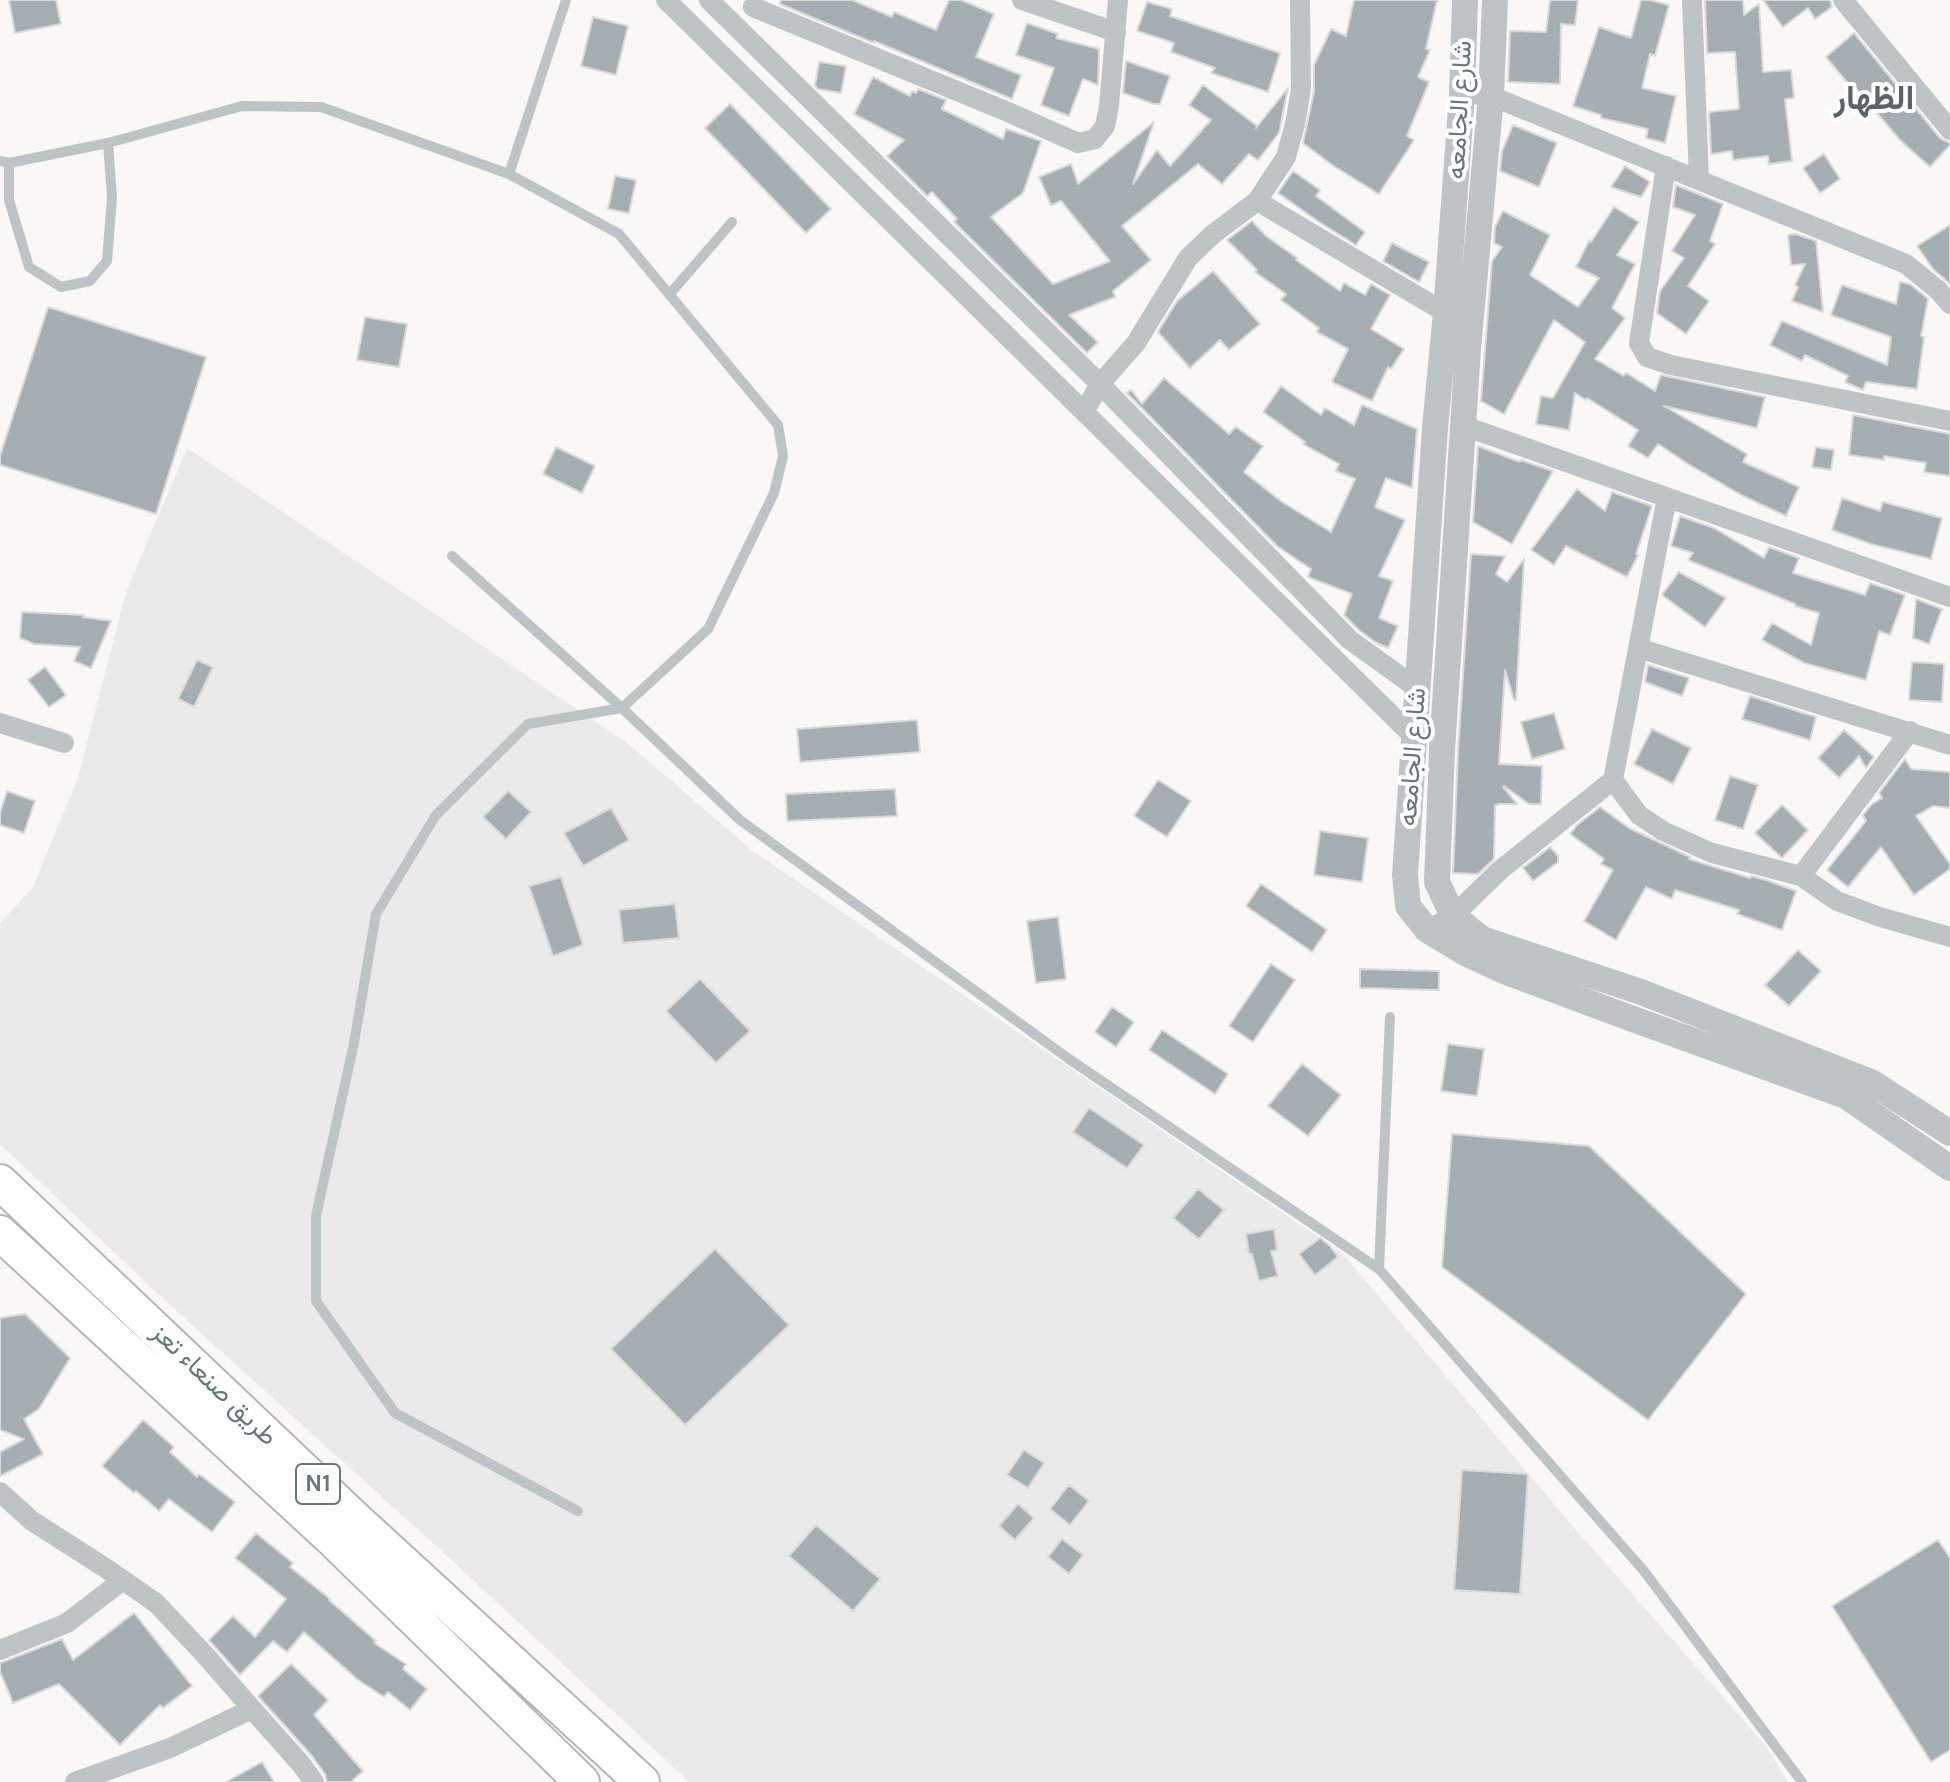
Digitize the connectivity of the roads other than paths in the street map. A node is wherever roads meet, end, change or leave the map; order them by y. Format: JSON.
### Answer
{"nodes":[{"id":1,"x":566,"y":0,"type":"edge"},
{"id":2,"x":666,"y":0,"type":"edge"},
{"id":3,"x":709,"y":0,"type":"edge"},
{"id":4,"x":1022,"y":0,"type":"edge"},
{"id":5,"x":1118,"y":0,"type":"edge"},
{"id":6,"x":1300,"y":0,"type":"edge"},
{"id":7,"x":1465,"y":0,"type":"edge"},
{"id":8,"x":1495,"y":0,"type":"edge"},
{"id":9,"x":1692,"y":0,"type":"edge"},
{"id":10,"x":1843,"y":0,"type":"edge"},
{"id":11,"x":755,"y":4,"type":"edge"},
{"id":12,"x":742,"y":32,"type":"junction"},
{"id":13,"x":1116,"y":32,"type":"junction"},
{"id":14,"x":728,"y":61,"type":"junction"},
{"id":15,"x":1462,"y":94,"type":"junction"},
{"id":16,"x":1491,"y":96,"type":"junction"},
{"id":17,"x":1950,"y":130,"type":"edge"},
{"id":18,"x":108,"y":143,"type":"junction"},
{"id":19,"x":5,"y":162,"type":"edge"},
{"id":20,"x":1666,"y":166,"type":"junction"},
{"id":21,"x":509,"y":174,"type":"junction"},
{"id":22,"x":1699,"y":179,"type":"junction"},
{"id":23,"x":1257,"y":201,"type":"junction"},
{"id":24,"x":732,"y":222,"type":"dead end"},
{"id":25,"x":669,"y":295,"type":"junction"},
{"id":26,"x":1950,"y":304,"type":"edge"},
{"id":27,"x":1446,"y":313,"type":"junction"},
{"id":28,"x":1100,"y":384,"type":"junction"},
{"id":29,"x":1084,"y":412,"type":"junction"},
{"id":30,"x":1950,"y":421,"type":"edge"},
{"id":31,"x":1464,"y":426,"type":"junction"},
{"id":32,"x":1667,"y":497,"type":"junction"},
{"id":33,"x":452,"y":556,"type":"dead end"},
{"id":34,"x":1950,"y":597,"type":"edge"},
{"id":35,"x":1638,"y":648,"type":"junction"},
{"id":36,"x":1418,"y":689,"type":"junction"},
{"id":37,"x":622,"y":708,"type":"junction"},
{"id":38,"x":0,"y":723,"type":"edge"},
{"id":39,"x":1910,"y":731,"type":"junction"},
{"id":40,"x":1415,"y":738,"type":"junction"},
{"id":41,"x":64,"y":743,"type":"dead end"},
{"id":42,"x":1950,"y":745,"type":"edge"},
{"id":43,"x":1613,"y":780,"type":"junction"},
{"id":44,"x":1801,"y":876,"type":"junction"},
{"id":45,"x":1453,"y":916,"type":"junction"},
{"id":46,"x":1427,"y":930,"type":"junction"},
{"id":47,"x":1950,"y":937,"type":"edge"},
{"id":48,"x":1390,"y":1017,"type":"dead end"},
{"id":49,"x":1950,"y":1133,"type":"edge"},
{"id":50,"x":1950,"y":1168,"type":"edge"},
{"id":51,"x":0,"y":1182,"type":"edge"},
{"id":52,"x":0,"y":1233,"type":"edge"},
{"id":53,"x":1379,"y":1269,"type":"junction"},
{"id":54,"x":0,"y":1492,"type":"edge"},
{"id":55,"x":578,"y":1511,"type":"dead end"},
{"id":56,"x":123,"y":1580,"type":"junction"},
{"id":57,"x":0,"y":1650,"type":"edge"},
{"id":58,"x":252,"y":1709,"type":"junction"},
{"id":59,"x":75,"y":1782,"type":"edge"},
{"id":60,"x":314,"y":1782,"type":"edge"},
{"id":61,"x":582,"y":1782,"type":"edge"},
{"id":62,"x":642,"y":1782,"type":"edge"},
{"id":63,"x":1802,"y":1782,"type":"edge"}],
"edges":[{"from":1,"to":21,"type":"lane"},
{"from":2,"to":14,"type":"street"},
{"from":3,"to":12,"type":"street"},
{"from":4,"to":13,"type":"street"},
{"from":5,"to":13,"type":"street"},
{"from":6,"to":23,"type":"street"},
{"from":7,"to":15,"type":"street","name":"شارع الجامعه"},
{"from":8,"to":16,"type":"street","name":"شارع الجامعه"},
{"from":9,"to":22,"type":"street"},
{"from":10,"to":17,"type":"street"},
{"from":11,"to":12,"type":"street"},
{"from":11,"to":13,"type":"street"},
{"from":12,"to":14,"type":"street"},
{"from":12,"to":28,"type":"street"},
{"from":14,"to":29,"type":"street"},
{"from":15,"to":16,"type":"street"},
{"from":15,"to":27,"type":"street","name":"شارع الجامعه"},
{"from":16,"to":20,"type":"street"},
{"from":16,"to":31,"type":"street","name":"شارع الجامعه"},
{"from":18,"to":19,"type":"lane"},
{"from":18,"to":19,"type":"lane"},
{"from":18,"to":21,"type":"lane"},
{"from":20,"to":22,"type":"street"},
{"from":20,"to":30,"type":"street"},
{"from":21,"to":25,"type":"lane"},
{"from":22,"to":26,"type":"street"},
{"from":23,"to":27,"type":"street"},
{"from":23,"to":28,"type":"street"},
{"from":24,"to":25,"type":"lane"},
{"from":25,"to":37,"type":"lane"},
{"from":27,"to":36,"type":"street","name":"شارع الجامعه"},
{"from":28,"to":29,"type":"street"},
{"from":28,"to":36,"type":"street"},
{"from":29,"to":40,"type":"street"},
{"from":31,"to":32,"type":"street"},
{"from":31,"to":45,"type":"street","name":"شارع الجامعه"},
{"from":32,"to":34,"type":"street"},
{"from":32,"to":35,"type":"street"},
{"from":33,"to":37,"type":"lane"},
{"from":35,"to":39,"type":"street"},
{"from":35,"to":43,"type":"street"},
{"from":36,"to":40,"type":"street","name":"شارع الجامعه"},
{"from":37,"to":53,"type":"lane"},
{"from":37,"to":55,"type":"lane"},
{"from":38,"to":41,"type":"street"},
{"from":39,"to":42,"type":"street"},
{"from":39,"to":44,"type":"street"},
{"from":40,"to":46,"type":"street","name":"شارع الجامعه"},
{"from":43,"to":44,"type":"street"},
{"from":43,"to":45,"type":"street"},
{"from":44,"to":47,"type":"street"},
{"from":45,"to":46,"type":"street"},
{"from":45,"to":49,"type":"street","name":"شارع الجامعه"},
{"from":46,"to":50,"type":"street","name":"شارع الجامعه"},
{"from":48,"to":53,"type":"lane"},
{"from":51,"to":62,"type":"highway","name":"طريق صنعاء تعز","number":"N1"},
{"from":52,"to":61,"type":"highway","name":"طريق صنعاء تعز","number":"N1"},
{"from":53,"to":63,"type":"lane"},
{"from":54,"to":56,"type":"street"},
{"from":56,"to":57,"type":"street"},
{"from":56,"to":58,"type":"street"},
{"from":58,"to":59,"type":"street"},
{"from":58,"to":60,"type":"street"}]}
